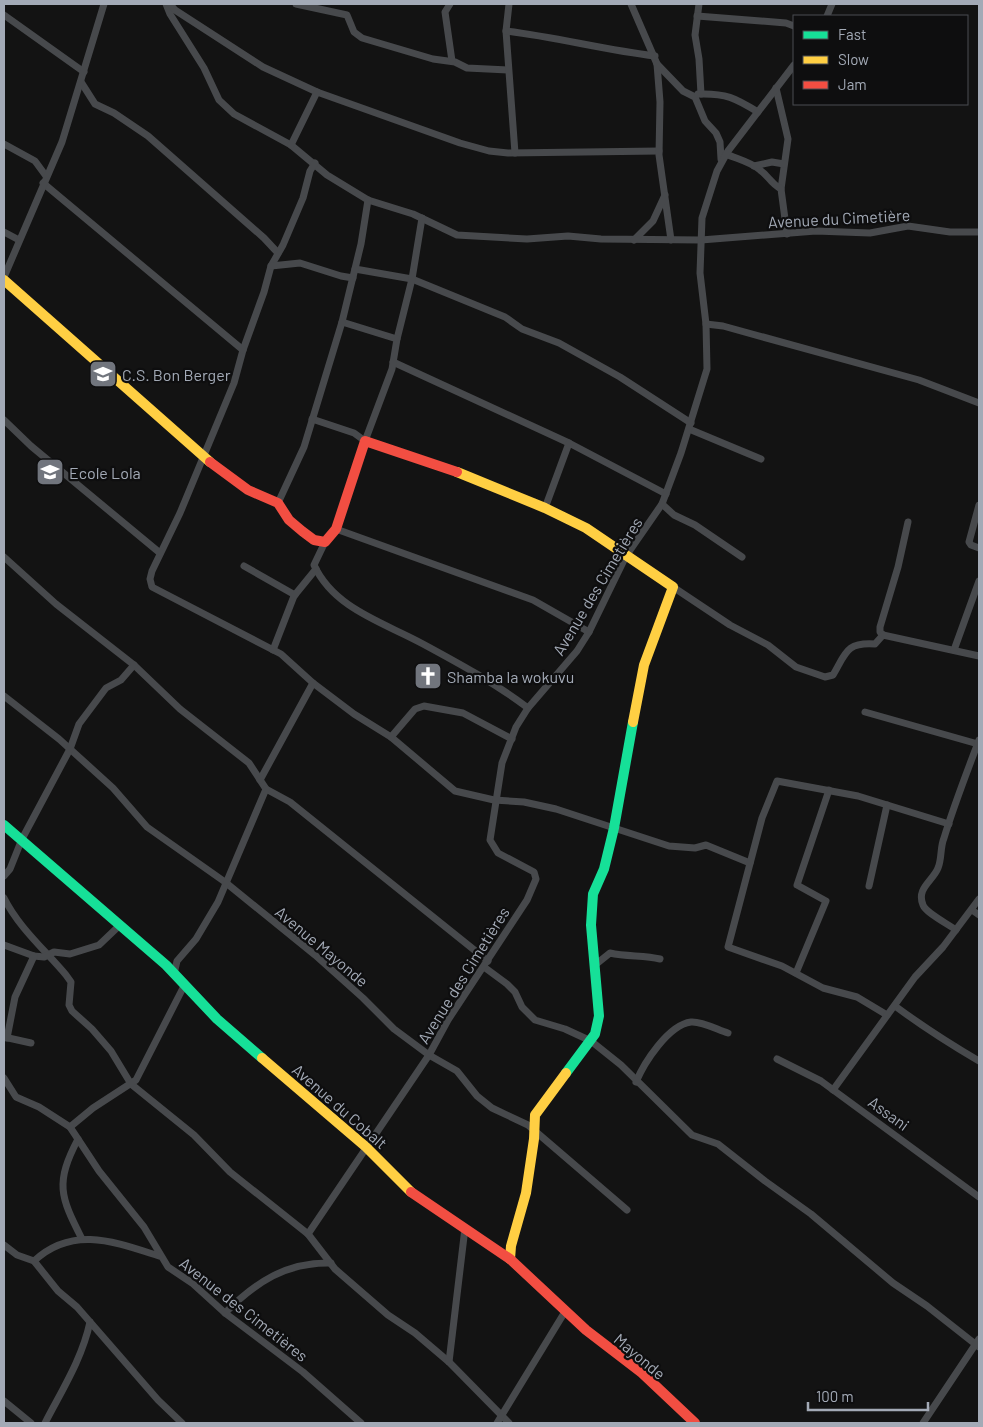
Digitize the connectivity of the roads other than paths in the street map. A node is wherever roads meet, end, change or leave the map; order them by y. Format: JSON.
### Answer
{"nodes":[{"id":1,"x":104,"y":4,"type":"edge"},
{"id":2,"x":168,"y":4,"type":"edge"},
{"id":3,"x":296,"y":4,"type":"edge"},
{"id":4,"x":450,"y":4,"type":"edge"},
{"id":5,"x":509,"y":4,"type":"edge"},
{"id":6,"x":631,"y":4,"type":"edge"},
{"id":7,"x":699,"y":4,"type":"edge"},
{"id":8,"x":4,"y":15,"type":"edge"},
{"id":9,"x":697,"y":16,"type":"junction"},
{"id":10,"x":793,"y":26,"type":"edge"},
{"id":11,"x":506,"y":31,"type":"junction"},
{"id":12,"x":655,"y":56,"type":"junction"},
{"id":13,"x":452,"y":61,"type":"junction"},
{"id":14,"x":657,"y":64,"type":"junction"},
{"id":15,"x":793,"y":66,"type":"edge"},
{"id":16,"x":508,"y":70,"type":"junction"},
{"id":17,"x":84,"y":72,"type":"junction"},
{"id":18,"x":81,"y":82,"type":"junction"},
{"id":19,"x":776,"y":88,"type":"junction"},
{"id":20,"x":317,"y":92,"type":"junction"},
{"id":21,"x":692,"y":94,"type":"junction"},
{"id":22,"x":701,"y":94,"type":"junction"},
{"id":23,"x":758,"y":112,"type":"junction"},
{"id":24,"x":4,"y":144,"type":"edge"},
{"id":25,"x":291,"y":145,"type":"junction"},
{"id":26,"x":659,"y":151,"type":"junction"},
{"id":27,"x":515,"y":153,"type":"junction"},
{"id":28,"x":726,"y":154,"type":"junction"},
{"id":29,"x":721,"y":162,"type":"junction"},
{"id":30,"x":315,"y":163,"type":"junction"},
{"id":31,"x":784,"y":164,"type":"junction"},
{"id":32,"x":754,"y":166,"type":"junction"},
{"id":33,"x":44,"y":180,"type":"junction"},
{"id":34,"x":781,"y":189,"type":"junction"},
{"id":35,"x":665,"y":195,"type":"junction"},
{"id":36,"x":368,"y":200,"type":"junction"},
{"id":37,"x":422,"y":218,"type":"junction"},
{"id":38,"x":4,"y":232,"type":"edge"},
{"id":39,"x":979,"y":232,"type":"edge"},
{"id":40,"x":787,"y":234,"type":"junction"},
{"id":41,"x":19,"y":240,"type":"junction"},
{"id":42,"x":634,"y":240,"type":"junction"},
{"id":43,"x":672,"y":240,"type":"junction"},
{"id":44,"x":701,"y":240,"type":"junction"},
{"id":45,"x":278,"y":253,"type":"junction"},
{"id":46,"x":271,"y":266,"type":"junction"},
{"id":47,"x":355,"y":269,"type":"junction"},
{"id":48,"x":4,"y":278,"type":"edge"},
{"id":49,"x":353,"y":278,"type":"junction"},
{"id":50,"x":412,"y":279,"type":"junction"},
{"id":51,"x":342,"y":322,"type":"junction"},
{"id":52,"x":706,"y":324,"type":"junction"},
{"id":53,"x":397,"y":339,"type":"junction"},
{"id":54,"x":243,"y":350,"type":"junction"},
{"id":55,"x":392,"y":362,"type":"junction"},
{"id":56,"x":979,"y":403,"type":"edge"},
{"id":57,"x":312,"y":419,"type":"junction"},
{"id":58,"x":4,"y":420,"type":"edge"},
{"id":59,"x":690,"y":426,"type":"junction"},
{"id":60,"x":365,"y":441,"type":"junction"},
{"id":61,"x":569,"y":443,"type":"junction"},
{"id":62,"x":203,"y":454,"type":"junction"},
{"id":63,"x":761,"y":459,"type":"dead end"},
{"id":64,"x":666,"y":494,"type":"junction"},
{"id":65,"x":278,"y":503,"type":"junction"},
{"id":66,"x":662,"y":504,"type":"junction"},
{"id":67,"x":979,"y":505,"type":"edge"},
{"id":68,"x":546,"y":508,"type":"junction"},
{"id":69,"x":908,"y":522,"type":"dead end"},
{"id":70,"x":336,"y":529,"type":"junction"},
{"id":71,"x":325,"y":542,"type":"junction"},
{"id":72,"x":979,"y":548,"type":"edge"},
{"id":73,"x":160,"y":553,"type":"junction"},
{"id":74,"x":626,"y":556,"type":"junction"},
{"id":75,"x":742,"y":557,"type":"dead end"},
{"id":76,"x":4,"y":558,"type":"edge"},
{"id":77,"x":244,"y":566,"type":"dead end"},
{"id":78,"x":316,"y":569,"type":"junction"},
{"id":79,"x":979,"y":581,"type":"edge"},
{"id":80,"x":673,"y":587,"type":"junction"},
{"id":81,"x":295,"y":595,"type":"junction"},
{"id":82,"x":589,"y":632,"type":"junction"},
{"id":83,"x":883,"y":635,"type":"junction"},
{"id":84,"x":273,"y":650,"type":"junction"},
{"id":85,"x":954,"y":650,"type":"junction"},
{"id":86,"x":979,"y":656,"type":"edge"},
{"id":87,"x":134,"y":665,"type":"junction"},
{"id":88,"x":313,"y":683,"type":"junction"},
{"id":89,"x":4,"y":696,"type":"edge"},
{"id":90,"x":528,"y":708,"type":"junction"},
{"id":91,"x":865,"y":712,"type":"dead end"},
{"id":92,"x":391,"y":737,"type":"junction"},
{"id":93,"x":512,"y":739,"type":"junction"},
{"id":94,"x":978,"y":742,"type":"edge"},
{"id":95,"x":70,"y":749,"type":"junction"},
{"id":96,"x":260,"y":780,"type":"junction"},
{"id":97,"x":266,"y":789,"type":"junction"},
{"id":98,"x":829,"y":790,"type":"junction"},
{"id":99,"x":494,"y":800,"type":"junction"},
{"id":100,"x":888,"y":805,"type":"junction"},
{"id":101,"x":949,"y":824,"type":"junction"},
{"id":102,"x":4,"y":825,"type":"edge"},
{"id":103,"x":614,"y":828,"type":"junction"},
{"id":104,"x":22,"y":839,"type":"junction"},
{"id":105,"x":750,"y":862,"type":"junction"},
{"id":106,"x":4,"y":876,"type":"edge"},
{"id":107,"x":225,"y":882,"type":"junction"},
{"id":108,"x":869,"y":886,"type":"dead end"},
{"id":109,"x":4,"y":898,"type":"edge"},
{"id":110,"x":979,"y":899,"type":"edge"},
{"id":111,"x":972,"y":910,"type":"junction"},
{"id":112,"x":979,"y":915,"type":"edge"},
{"id":113,"x":120,"y":926,"type":"junction"},
{"id":114,"x":956,"y":930,"type":"junction"},
{"id":115,"x":4,"y":945,"type":"edge"},
{"id":116,"x":48,"y":954,"type":"junction"},
{"id":117,"x":34,"y":956,"type":"junction"},
{"id":118,"x":660,"y":959,"type":"dead end"},
{"id":119,"x":486,"y":964,"type":"junction"},
{"id":120,"x":595,"y":965,"type":"junction"},
{"id":121,"x":174,"y":974,"type":"junction"},
{"id":122,"x":796,"y":974,"type":"junction"},
{"id":123,"x":184,"y":986,"type":"junction"},
{"id":124,"x":895,"y":1006,"type":"junction"},
{"id":125,"x":887,"y":1015,"type":"junction"},
{"id":126,"x":728,"y":1033,"type":"dead end"},
{"id":127,"x":5,"y":1037,"type":"edge"},
{"id":128,"x":591,"y":1041,"type":"junction"},
{"id":129,"x":31,"y":1043,"type":"dead end"},
{"id":130,"x":429,"y":1055,"type":"junction"},
{"id":131,"x":777,"y":1059,"type":"dead end"},
{"id":132,"x":979,"y":1061,"type":"edge"},
{"id":133,"x":4,"y":1078,"type":"edge"},
{"id":134,"x":636,"y":1082,"type":"junction"},
{"id":135,"x":131,"y":1084,"type":"junction"},
{"id":136,"x":833,"y":1090,"type":"junction"},
{"id":137,"x":70,"y":1127,"type":"junction"},
{"id":138,"x":534,"y":1131,"type":"junction"},
{"id":139,"x":78,"y":1139,"type":"junction"},
{"id":140,"x":366,"y":1147,"type":"junction"},
{"id":141,"x":979,"y":1197,"type":"edge"},
{"id":142,"x":627,"y":1210,"type":"dead end"},
{"id":143,"x":465,"y":1228,"type":"junction"},
{"id":144,"x":308,"y":1234,"type":"junction"},
{"id":145,"x":82,"y":1239,"type":"junction"},
{"id":146,"x":4,"y":1245,"type":"edge"},
{"id":147,"x":159,"y":1256,"type":"junction"},
{"id":148,"x":510,"y":1259,"type":"junction"},
{"id":149,"x":34,"y":1260,"type":"junction"},
{"id":150,"x":331,"y":1263,"type":"junction"},
{"id":151,"x":566,"y":1310,"type":"junction"},
{"id":152,"x":225,"y":1313,"type":"junction"},
{"id":153,"x":90,"y":1322,"type":"junction"},
{"id":154,"x":978,"y":1344,"type":"edge"},
{"id":155,"x":449,"y":1362,"type":"junction"},
{"id":156,"x":4,"y":1401,"type":"edge"},
{"id":157,"x":501,"y":1415,"type":"junction"},
{"id":158,"x":31,"y":1423,"type":"edge"},
{"id":159,"x":45,"y":1423,"type":"edge"},
{"id":160,"x":182,"y":1423,"type":"edge"},
{"id":161,"x":361,"y":1423,"type":"edge"},
{"id":162,"x":497,"y":1423,"type":"edge"},
{"id":163,"x":509,"y":1423,"type":"edge"},
{"id":164,"x":695,"y":1423,"type":"edge"},
{"id":165,"x":923,"y":1423,"type":"edge"}],
"edges":[{"from":1,"to":17,"type":"street"},
{"from":2,"to":20,"type":"street"},
{"from":2,"to":25,"type":"street","name":"Avenue du Cimetière"},
{"from":3,"to":13,"type":"street"},
{"from":4,"to":13,"type":"street"},
{"from":5,"to":11,"type":"street"},
{"from":6,"to":12,"type":"street"},
{"from":7,"to":9,"type":"street"},
{"from":8,"to":17,"type":"street"},
{"from":9,"to":10,"type":"street"},
{"from":9,"to":22,"type":"street"},
{"from":11,"to":12,"type":"street"},
{"from":11,"to":16,"type":"street"},
{"from":12,"to":14,"type":"street"},
{"from":13,"to":16,"type":"street"},
{"from":14,"to":21,"type":"street"},
{"from":14,"to":26,"type":"street"},
{"from":15,"to":19,"type":"street"},
{"from":16,"to":27,"type":"street"},
{"from":17,"to":18,"type":"street"},
{"from":18,"to":33,"type":"street"},
{"from":18,"to":45,"type":"street"},
{"from":19,"to":23,"type":"street"},
{"from":19,"to":31,"type":"street"},
{"from":20,"to":25,"type":"street"},
{"from":20,"to":27,"type":"street"},
{"from":21,"to":22,"type":"street"},
{"from":21,"to":29,"type":"street"},
{"from":22,"to":23,"type":"street"},
{"from":23,"to":28,"type":"street"},
{"from":24,"to":33,"type":"street"},
{"from":25,"to":30,"type":"street","name":"Avenue du Cimetière"},
{"from":26,"to":27,"type":"street"},
{"from":26,"to":35,"type":"street"},
{"from":28,"to":29,"type":"street"},
{"from":28,"to":32,"type":"street"},
{"from":29,"to":44,"type":"street","name":"Avenue des Cimetières"},
{"from":30,"to":36,"type":"street","name":"Avenue du Cimetière"},
{"from":30,"to":45,"type":"street"},
{"from":31,"to":32,"type":"street"},
{"from":31,"to":34,"type":"street"},
{"from":32,"to":34,"type":"street"},
{"from":33,"to":41,"type":"street"},
{"from":33,"to":54,"type":"street"},
{"from":34,"to":40,"type":"street"},
{"from":35,"to":42,"type":"street"},
{"from":35,"to":43,"type":"street"},
{"from":36,"to":37,"type":"street","name":"Avenue du Cimetière"},
{"from":36,"to":47,"type":"street"},
{"from":37,"to":42,"type":"street","name":"Avenue du Cimetière"},
{"from":37,"to":50,"type":"street"},
{"from":38,"to":41,"type":"street"},
{"from":39,"to":40,"type":"street","name":"Avenue du Cimetière"},
{"from":40,"to":44,"type":"street","name":"Avenue du Cimetière"},
{"from":41,"to":48,"type":"street"},
{"from":42,"to":43,"type":"street","name":"Avenue du Cimetière"},
{"from":43,"to":44,"type":"street","name":"Avenue du Cimetière"},
{"from":44,"to":52,"type":"street","name":"Avenue des Cimetières"},
{"from":45,"to":46,"type":"street"},
{"from":46,"to":49,"type":"street"},
{"from":46,"to":54,"type":"street"},
{"from":47,"to":49,"type":"street"},
{"from":47,"to":50,"type":"street"},
{"from":48,"to":62,"type":"street"},
{"from":49,"to":51,"type":"street"},
{"from":50,"to":53,"type":"street"},
{"from":50,"to":59,"type":"street"},
{"from":51,"to":53,"type":"street"},
{"from":51,"to":57,"type":"street"},
{"from":52,"to":56,"type":"street"},
{"from":52,"to":59,"type":"street","name":"Avenue des Cimetières"},
{"from":53,"to":55,"type":"street"},
{"from":54,"to":62,"type":"street"},
{"from":55,"to":60,"type":"street"},
{"from":55,"to":61,"type":"street"},
{"from":57,"to":60,"type":"street"},
{"from":57,"to":65,"type":"street"},
{"from":58,"to":73,"type":"street"},
{"from":59,"to":63,"type":"street"},
{"from":59,"to":64,"type":"street","name":"Avenue des Cimetières"},
{"from":60,"to":68,"type":"street"},
{"from":60,"to":70,"type":"street"},
{"from":61,"to":64,"type":"street"},
{"from":61,"to":68,"type":"street"},
{"from":62,"to":65,"type":"street"},
{"from":62,"to":73,"type":"street"},
{"from":64,"to":66,"type":"street","name":"Avenue des Cimetières"},
{"from":65,"to":71,"type":"street"},
{"from":66,"to":74,"type":"street","name":"Avenue des Cimetières"},
{"from":66,"to":75,"type":"street"},
{"from":67,"to":72,"type":"street"},
{"from":68,"to":74,"type":"street"},
{"from":69,"to":83,"type":"street"},
{"from":70,"to":71,"type":"street"},
{"from":70,"to":82,"type":"street"},
{"from":71,"to":78,"type":"street"},
{"from":73,"to":84,"type":"street"},
{"from":74,"to":80,"type":"street"},
{"from":74,"to":82,"type":"street","name":"Avenue des Cimetières"},
{"from":76,"to":87,"type":"street"},
{"from":77,"to":81,"type":"street"},
{"from":78,"to":81,"type":"street"},
{"from":78,"to":90,"type":"street"},
{"from":79,"to":85,"type":"street"},
{"from":80,"to":83,"type":"street"},
{"from":80,"to":103,"type":"street"},
{"from":81,"to":84,"type":"street"},
{"from":82,"to":90,"type":"street","name":"Avenue des Cimetières"},
{"from":83,"to":85,"type":"street"},
{"from":84,"to":88,"type":"street"},
{"from":85,"to":86,"type":"street"},
{"from":87,"to":95,"type":"street"},
{"from":87,"to":96,"type":"street"},
{"from":88,"to":92,"type":"street"},
{"from":88,"to":96,"type":"street"},
{"from":89,"to":95,"type":"street","name":"Avenue Mayonde"},
{"from":90,"to":93,"type":"street","name":"Avenue des Cimetières"},
{"from":91,"to":94,"type":"street"},
{"from":92,"to":93,"type":"street"},
{"from":92,"to":99,"type":"street"},
{"from":93,"to":99,"type":"street","name":"Avenue des Cimetières"},
{"from":94,"to":101,"type":"street"},
{"from":95,"to":104,"type":"street"},
{"from":95,"to":107,"type":"street","name":"Avenue Mayonde"},
{"from":96,"to":97,"type":"street"},
{"from":97,"to":107,"type":"street"},
{"from":97,"to":119,"type":"street"},
{"from":98,"to":100,"type":"street"},
{"from":98,"to":105,"type":"street"},
{"from":98,"to":122,"type":"street"},
{"from":99,"to":103,"type":"street"},
{"from":99,"to":119,"type":"street","name":"Avenue des Cimetières"},
{"from":100,"to":101,"type":"street"},
{"from":100,"to":108,"type":"street"},
{"from":101,"to":114,"type":"street"},
{"from":102,"to":104,"type":"street","name":"Avenue du Cobalt"},
{"from":103,"to":105,"type":"street"},
{"from":103,"to":120,"type":"street"},
{"from":104,"to":106,"type":"street"},
{"from":104,"to":113,"type":"street","name":"Avenue du Cobalt"},
{"from":105,"to":122,"type":"street"},
{"from":107,"to":121,"type":"street"},
{"from":107,"to":130,"type":"street","name":"Avenue Mayonde"},
{"from":109,"to":116,"type":"street"},
{"from":110,"to":111,"type":"street"},
{"from":111,"to":112,"type":"street"},
{"from":111,"to":114,"type":"street"},
{"from":113,"to":116,"type":"street"},
{"from":113,"to":121,"type":"street","name":"Avenue du Cobalt"},
{"from":114,"to":124,"type":"street"},
{"from":115,"to":117,"type":"street"},
{"from":116,"to":117,"type":"street"},
{"from":116,"to":135,"type":"street"},
{"from":117,"to":127,"type":"street"},
{"from":118,"to":120,"type":"street"},
{"from":119,"to":128,"type":"street"},
{"from":119,"to":130,"type":"street","name":"Avenue des Cimetières"},
{"from":120,"to":128,"type":"street"},
{"from":121,"to":123,"type":"street","name":"Avenue du Cobalt"},
{"from":122,"to":125,"type":"street"},
{"from":123,"to":135,"type":"street"},
{"from":123,"to":140,"type":"street","name":"Avenue du Cobalt"},
{"from":124,"to":125,"type":"street"},
{"from":124,"to":132,"type":"street"},
{"from":125,"to":136,"type":"street"},
{"from":126,"to":134,"type":"street"},
{"from":127,"to":129,"type":"street"},
{"from":128,"to":134,"type":"street"},
{"from":128,"to":138,"type":"street"},
{"from":130,"to":138,"type":"street","name":"Avenue Mayonde"},
{"from":130,"to":140,"type":"street","name":"Avenue des Cimetières"},
{"from":131,"to":136,"type":"street","name":"Assani"},
{"from":133,"to":137,"type":"street","name":"Avenue des Cimetières"},
{"from":134,"to":154,"type":"street"},
{"from":135,"to":137,"type":"street"},
{"from":135,"to":144,"type":"street"},
{"from":136,"to":141,"type":"street","name":"Assani"},
{"from":137,"to":139,"type":"street","name":"Avenue des Cimetières"},
{"from":138,"to":142,"type":"street","name":"Avenue Mayonde"},
{"from":138,"to":148,"type":"street"},
{"from":139,"to":145,"type":"street"},
{"from":139,"to":147,"type":"street","name":"Avenue des Cimetières"},
{"from":140,"to":143,"type":"street","name":"Avenue du Cobalt"},
{"from":140,"to":144,"type":"street","name":"Avenue des Cimetières"},
{"from":143,"to":148,"type":"street","name":"Avenue du Cobalt"},
{"from":143,"to":155,"type":"street"},
{"from":144,"to":150,"type":"street"},
{"from":145,"to":147,"type":"street"},
{"from":145,"to":149,"type":"street"},
{"from":146,"to":149,"type":"street"},
{"from":147,"to":152,"type":"street","name":"Avenue des Cimetières"},
{"from":148,"to":151,"type":"street","name":"Avenue du Cobalt"},
{"from":149,"to":153,"type":"street"},
{"from":150,"to":152,"type":"street"},
{"from":150,"to":155,"type":"street"},
{"from":151,"to":157,"type":"street"},
{"from":151,"to":164,"type":"street","name":"Mayonde"},
{"from":152,"to":161,"type":"street","name":"Avenue des Cimetières"},
{"from":153,"to":159,"type":"street"},
{"from":153,"to":160,"type":"street"},
{"from":154,"to":165,"type":"street"},
{"from":155,"to":157,"type":"street"},
{"from":156,"to":158,"type":"street"},
{"from":157,"to":162,"type":"street"},
{"from":157,"to":163,"type":"street"}]}
